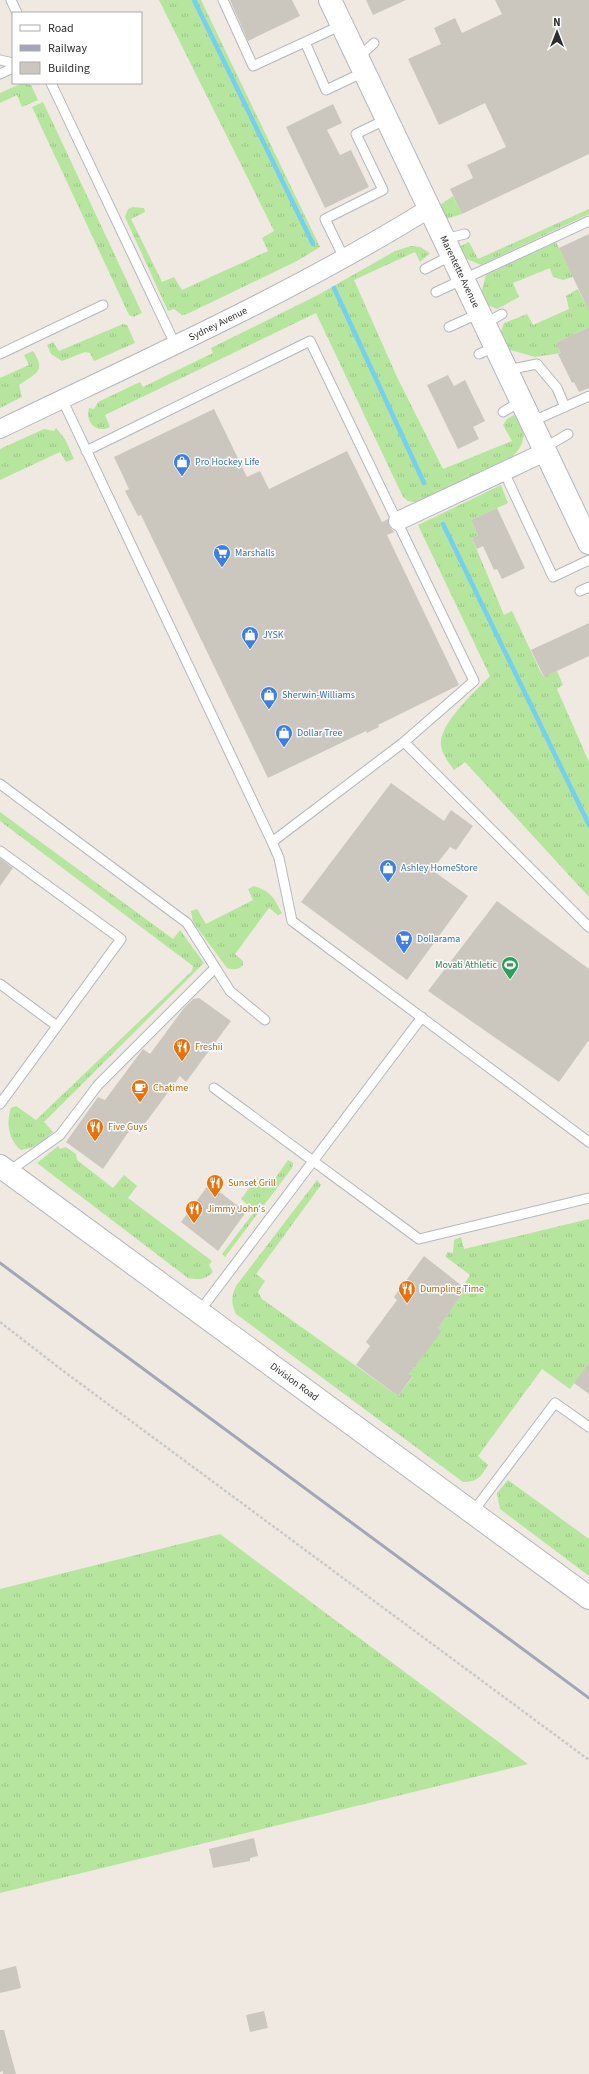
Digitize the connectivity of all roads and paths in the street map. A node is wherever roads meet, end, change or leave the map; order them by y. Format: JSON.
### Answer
{"nodes":[{"id":1,"x":11,"y":0,"type":"edge"},
{"id":2,"x":223,"y":0,"type":"edge"},
{"id":3,"x":330,"y":0,"type":"edge"},
{"id":4,"x":17,"y":12,"type":"edge"},
{"id":5,"x":342,"y":25,"type":"junction"},
{"id":6,"x":305,"y":42,"type":"junction"},
{"id":7,"x":374,"y":42,"type":"dead end"},
{"id":8,"x":0,"y":60,"type":"edge"},
{"id":9,"x":12,"y":63,"type":"edge"},
{"id":10,"x":362,"y":65,"type":"junction"},
{"id":11,"x":12,"y":68,"type":"edge"},
{"id":12,"x":0,"y":74,"type":"edge"},
{"id":13,"x":51,"y":84,"type":"edge"},
{"id":14,"x":387,"y":119,"type":"junction"},
{"id":15,"x":430,"y":208,"type":"junction"},
{"id":16,"x":589,"y":221,"type":"edge"},
{"id":17,"x":465,"y":234,"type":"dead end"},
{"id":18,"x":448,"y":247,"type":"junction"},
{"id":19,"x":344,"y":258,"type":"junction"},
{"id":20,"x":424,"y":268,"type":"dead end"},
{"id":21,"x":464,"y":280,"type":"junction"},
{"id":22,"x":436,"y":292,"type":"dead end"},
{"id":23,"x":103,"y":305,"type":"dead end"},
{"id":24,"x":489,"y":317,"type":"junction"},
{"id":25,"x":449,"y":328,"type":"dead end"},
{"id":26,"x":175,"y":344,"type":"junction"},
{"id":27,"x":0,"y":354,"type":"edge"},
{"id":28,"x":507,"y":370,"type":"junction"},
{"id":29,"x":589,"y":396,"type":"edge"},
{"id":30,"x":62,"y":399,"type":"junction"},
{"id":31,"x":565,"y":407,"type":"junction"},
{"id":32,"x":531,"y":422,"type":"junction"},
{"id":33,"x":0,"y":428,"type":"edge"},
{"id":34,"x":568,"y":434,"type":"dead end"},
{"id":35,"x":545,"y":450,"type":"junction"},
{"id":36,"x":86,"y":451,"type":"junction"},
{"id":37,"x":504,"y":472,"type":"junction"},
{"id":38,"x":398,"y":521,"type":"junction"},
{"id":39,"x":589,"y":543,"type":"edge"},
{"id":40,"x":589,"y":560,"type":"edge"},
{"id":41,"x":589,"y":587,"type":"edge"},
{"id":42,"x":580,"y":591,"type":"dead end"},
{"id":43,"x":404,"y":742,"type":"junction"},
{"id":44,"x":0,"y":784,"type":"edge"},
{"id":45,"x":272,"y":842,"type":"junction"},
{"id":46,"x":0,"y":850,"type":"edge"},
{"id":47,"x":589,"y":926,"type":"edge"},
{"id":48,"x":215,"y":968,"type":"junction"},
{"id":49,"x":0,"y":984,"type":"edge"},
{"id":50,"x":422,"y":1018,"type":"junction"},
{"id":51,"x":265,"y":1020,"type":"dead end"},
{"id":52,"x":57,"y":1026,"type":"junction"},
{"id":53,"x":214,"y":1088,"type":"dead end"},
{"id":54,"x":0,"y":1104,"type":"edge"},
{"id":55,"x":589,"y":1142,"type":"edge"},
{"id":56,"x":313,"y":1162,"type":"junction"},
{"id":57,"x":4,"y":1169,"type":"edge"},
{"id":58,"x":589,"y":1198,"type":"edge"},
{"id":59,"x":199,"y":1312,"type":"junction"},
{"id":60,"x":0,"y":1322,"type":"edge"},
{"id":61,"x":589,"y":1427,"type":"edge"},
{"id":62,"x":472,"y":1512,"type":"junction"},
{"id":63,"x":589,"y":1598,"type":"edge"},
{"id":64,"x":589,"y":1760,"type":"edge"}],
"edges":[{"from":1,"to":4,"type":"lane"},
{"from":2,"to":6,"type":"lane"},
{"from":3,"to":5,"type":"main road","name":"Marentette Avenue"},
{"from":5,"to":6,"type":"lane"},
{"from":5,"to":10,"type":"main road","name":"Marentette Avenue"},
{"from":6,"to":10,"type":"lane"},
{"from":7,"to":10,"type":"lane"},
{"from":8,"to":9,"type":"lane"},
{"from":10,"to":14,"type":"main road","name":"Marentette Avenue"},
{"from":11,"to":12,"type":"lane"},
{"from":13,"to":26,"type":"lane"},
{"from":14,"to":15,"type":"main road","name":"Marentette Avenue"},
{"from":14,"to":19,"type":"lane"},
{"from":15,"to":18,"type":"main road","name":"Marentette Avenue"},
{"from":15,"to":19,"type":"street","name":"Sydney Avenue"},
{"from":16,"to":21,"type":"lane"},
{"from":17,"to":18,"type":"lane"},
{"from":18,"to":20,"type":"lane"},
{"from":18,"to":21,"type":"main road","name":"Marentette Avenue"},
{"from":19,"to":26,"type":"street","name":"Sydney Avenue"},
{"from":21,"to":22,"type":"lane"},
{"from":21,"to":24,"type":"main road","name":"Marentette Avenue"},
{"from":23,"to":27,"type":"lane"},
{"from":24,"to":25,"type":"lane"},
{"from":24,"to":28,"type":"main road","name":"Marentette Avenue"},
{"from":26,"to":30,"type":"street","name":"Sydney Avenue"},
{"from":28,"to":31,"type":"lane"},
{"from":28,"to":32,"type":"main road","name":"Marentette Avenue"},
{"from":29,"to":31,"type":"lane"},
{"from":30,"to":33,"type":"street","name":"Sydney Avenue"},
{"from":30,"to":36,"type":"lane"},
{"from":31,"to":32,"type":"lane"},
{"from":32,"to":35,"type":"main road","name":"Marentette Avenue"},
{"from":34,"to":35,"type":"lane"},
{"from":35,"to":37,"type":"street"},
{"from":35,"to":39,"type":"main road","name":"Marentette Avenue"},
{"from":36,"to":38,"type":"lane"},
{"from":36,"to":45,"type":"lane"},
{"from":37,"to":38,"type":"street"},
{"from":37,"to":40,"type":"lane"},
{"from":38,"to":43,"type":"lane"},
{"from":41,"to":42,"type":"lane"},
{"from":43,"to":45,"type":"lane"},
{"from":43,"to":47,"type":"lane"},
{"from":44,"to":48,"type":"lane"},
{"from":45,"to":50,"type":"lane"},
{"from":46,"to":52,"type":"lane"},
{"from":48,"to":51,"type":"lane"},
{"from":48,"to":57,"type":"lane"},
{"from":49,"to":52,"type":"lane"},
{"from":50,"to":55,"type":"lane"},
{"from":50,"to":56,"type":"lane"},
{"from":52,"to":54,"type":"lane"},
{"from":53,"to":56,"type":"lane"},
{"from":56,"to":58,"type":"lane"},
{"from":56,"to":59,"type":"lane"},
{"from":57,"to":59,"type":"main road","name":"Division Road"},
{"from":59,"to":62,"type":"main road","name":"Division Road"},
{"from":60,"to":64,"type":"path"},
{"from":61,"to":62,"type":"lane"},
{"from":62,"to":63,"type":"main road","name":"Division Road"}]}
